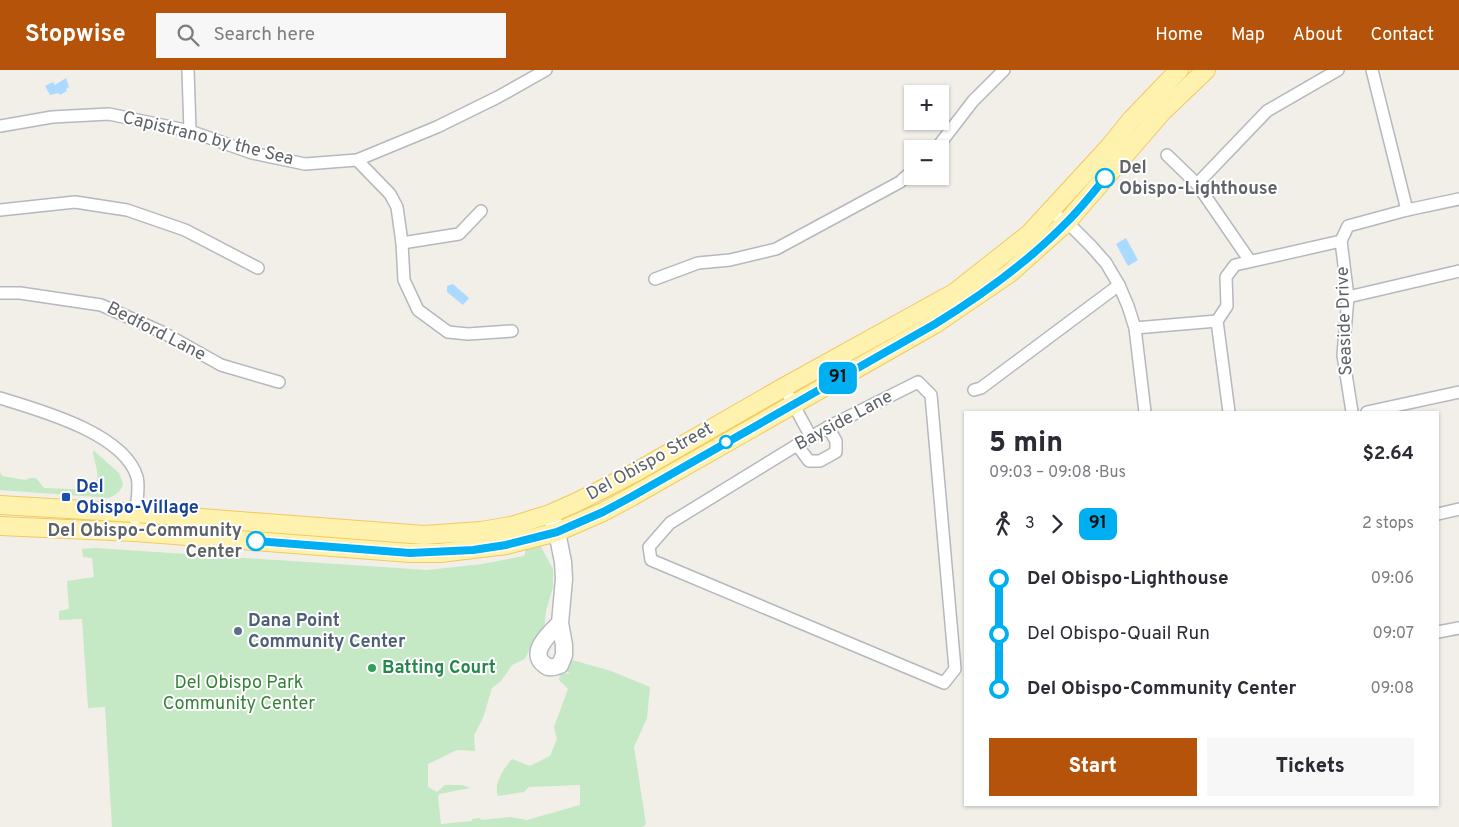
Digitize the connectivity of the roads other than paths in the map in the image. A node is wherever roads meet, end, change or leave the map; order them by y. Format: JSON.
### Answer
{"nodes":[{"id":1,"x":188,"y":70,"type":"edge"},
{"id":2,"x":546,"y":70,"type":"edge"},
{"id":3,"x":1004,"y":70,"type":"edge"},
{"id":4,"x":1179,"y":70,"type":"edge"},
{"id":5,"x":1206,"y":70,"type":"edge"},
{"id":6,"x":1338,"y":70,"type":"edge"},
{"id":7,"x":1372,"y":70,"type":"edge"},
{"id":8,"x":0,"y":126,"type":"edge"},
{"id":9,"x":190,"y":131,"type":"junction"},
{"id":10,"x":943,"y":140,"type":"edge"},
{"id":11,"x":1168,"y":155,"type":"dead end"},
{"id":12,"x":357,"y":160,"type":"junction"},
{"id":13,"x":904,"y":178,"type":"edge"},
{"id":14,"x":1197,"y":184,"type":"junction"},
{"id":15,"x":1459,"y":199,"type":"edge"},
{"id":16,"x":0,"y":210,"type":"edge"},
{"id":17,"x":1408,"y":210,"type":"junction"},
{"id":18,"x":481,"y":211,"type":"dead end"},
{"id":19,"x":1050,"y":212,"type":"junction"},
{"id":20,"x":1067,"y":222,"type":"junction"},
{"id":21,"x":1341,"y":241,"type":"junction"},
{"id":22,"x":402,"y":243,"type":"junction"},
{"id":23,"x":1250,"y":261,"type":"junction"},
{"id":24,"x":258,"y":268,"type":"dead end"},
{"id":25,"x":1459,"y":271,"type":"edge"},
{"id":26,"x":654,"y":279,"type":"dead end"},
{"id":27,"x":1119,"y":285,"type":"junction"},
{"id":28,"x":0,"y":293,"type":"edge"},
{"id":29,"x":1348,"y":297,"type":"junction"},
{"id":30,"x":1217,"y":321,"type":"junction"},
{"id":31,"x":1135,"y":328,"type":"junction"},
{"id":32,"x":512,"y":330,"type":"dead end"},
{"id":33,"x":279,"y":382,"type":"dead end"},
{"id":34,"x":784,"y":387,"type":"junction"},
{"id":35,"x":974,"y":390,"type":"dead end"},
{"id":36,"x":1459,"y":392,"type":"edge"},
{"id":37,"x":0,"y":398,"type":"edge"},
{"id":38,"x":793,"y":404,"type":"junction"},
{"id":39,"x":1145,"y":411,"type":"edge"},
{"id":40,"x":1229,"y":411,"type":"edge"},
{"id":41,"x":1352,"y":411,"type":"edge"},
{"id":42,"x":1372,"y":411,"type":"edge"},
{"id":43,"x":828,"y":427,"type":"junction"},
{"id":44,"x":811,"y":437,"type":"junction"},
{"id":45,"x":797,"y":446,"type":"junction"},
{"id":46,"x":0,"y":505,"type":"edge"},
{"id":47,"x":1459,"y":509,"type":"edge"},
{"id":48,"x":136,"y":513,"type":"junction"},
{"id":49,"x":550,"y":514,"type":"junction"},
{"id":50,"x":1439,"y":514,"type":"edge"},
{"id":51,"x":0,"y":526,"type":"edge"},
{"id":52,"x":135,"y":532,"type":"junction"},
{"id":53,"x":557,"y":532,"type":"junction"},
{"id":54,"x":560,"y":623,"type":"dead end"},
{"id":55,"x":1459,"y":628,"type":"edge"},
{"id":56,"x":1439,"y":632,"type":"edge"}],
"edges":[{"from":1,"to":9,"type":"street"},
{"from":2,"to":12,"type":"street","name":"Capistrano by the Sea"},
{"from":3,"to":10,"type":"street"},
{"from":4,"to":19,"type":"main road","name":"Del Obispo Street"},
{"from":5,"to":20,"type":"main road","name":"Del Obispo Street"},
{"from":6,"to":14,"type":"street"},
{"from":7,"to":17,"type":"street"},
{"from":8,"to":9,"type":"street","name":"Capistrano by the Sea"},
{"from":9,"to":12,"type":"street","name":"Capistrano by the Sea"},
{"from":11,"to":14,"type":"street"},
{"from":12,"to":22,"type":"street"},
{"from":13,"to":26,"type":"street"},
{"from":14,"to":23,"type":"street"},
{"from":15,"to":17,"type":"street","name":"Seaside Drive"},
{"from":16,"to":24,"type":"street"},
{"from":17,"to":21,"type":"street","name":"Seaside Drive"},
{"from":18,"to":22,"type":"street"},
{"from":19,"to":20,"type":"street"},
{"from":19,"to":34,"type":"main road","name":"Del Obispo Street"},
{"from":20,"to":27,"type":"street"},
{"from":20,"to":38,"type":"main road","name":"Del Obispo Street"},
{"from":21,"to":23,"type":"street"},
{"from":21,"to":29,"type":"street","name":"Seaside Drive"},
{"from":22,"to":32,"type":"street"},
{"from":23,"to":30,"type":"street"},
{"from":25,"to":29,"type":"street"},
{"from":27,"to":31,"type":"street"},
{"from":27,"to":35,"type":"street"},
{"from":28,"to":33,"type":"street","name":"Bedford Lane"},
{"from":29,"to":41,"type":"street","name":"Seaside Drive"},
{"from":30,"to":31,"type":"street"},
{"from":30,"to":40,"type":"street"},
{"from":31,"to":39,"type":"street"},
{"from":34,"to":38,"type":"street"},
{"from":34,"to":49,"type":"main road","name":"Del Obispo Street"},
{"from":36,"to":42,"type":"street"},
{"from":37,"to":48,"type":"street"},
{"from":38,"to":44,"type":"street"},
{"from":38,"to":53,"type":"main road","name":"Del Obispo Street"},
{"from":43,"to":44,"type":"street","name":"Bayside Lane"},
{"from":43,"to":45,"type":"street"},
{"from":43,"to":45,"type":"street","name":"Bayside Lane"},
{"from":44,"to":45,"type":"street","name":"Bayside Lane"},
{"from":46,"to":48,"type":"main road","name":"Del Obispo Street"},
{"from":47,"to":50,"type":"street"},
{"from":48,"to":49,"type":"main road","name":"Del Obispo Street"},
{"from":48,"to":52,"type":"street"},
{"from":49,"to":53,"type":"street"},
{"from":51,"to":52,"type":"main road","name":"Del Obispo Street"},
{"from":52,"to":53,"type":"main road","name":"Del Obispo Street"},
{"from":53,"to":54,"type":"street"},
{"from":55,"to":56,"type":"street"}]}
